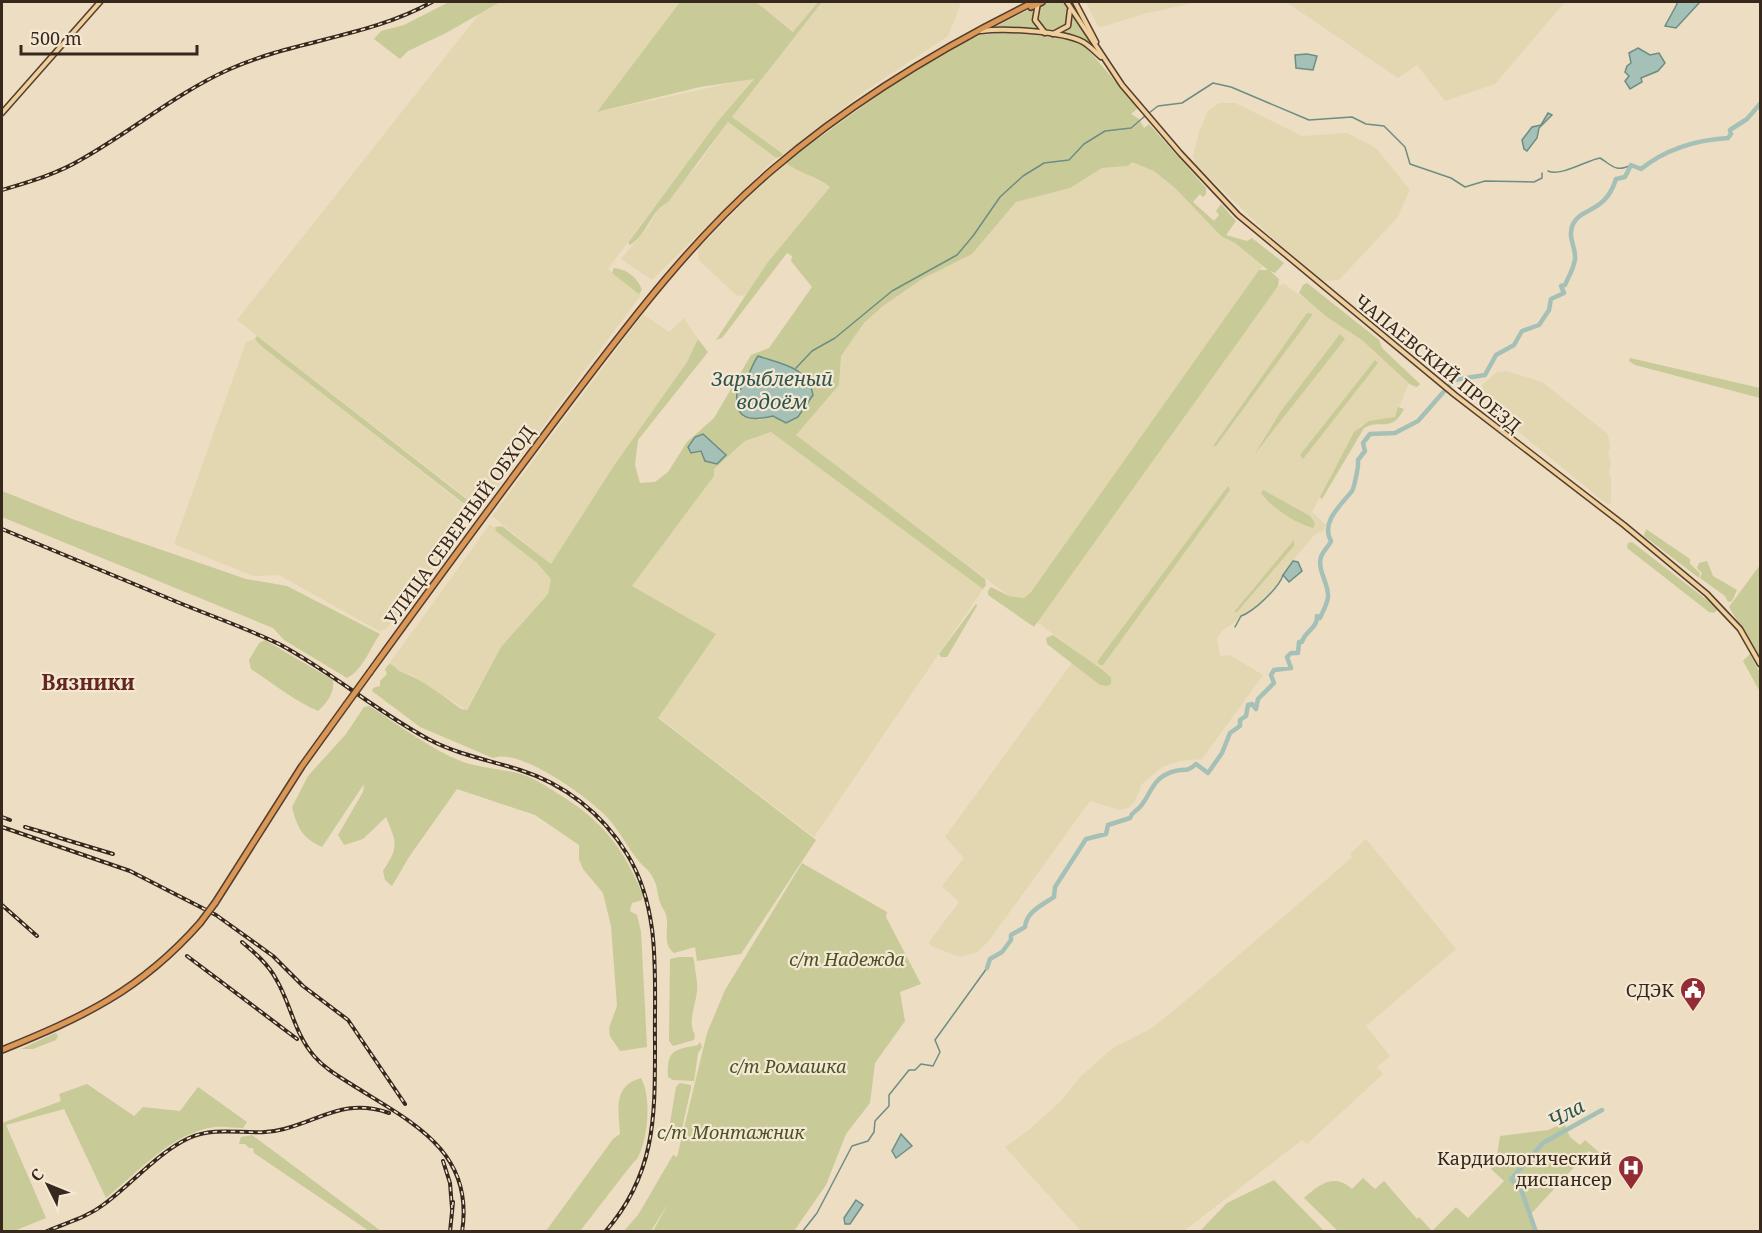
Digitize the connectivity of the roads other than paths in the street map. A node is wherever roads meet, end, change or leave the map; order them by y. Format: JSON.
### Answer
{"nodes":[{"id":1,"x":100,"y":2,"type":"edge"},
{"id":2,"x":1038,"y":2,"type":"edge"},
{"id":3,"x":1067,"y":2,"type":"edge"},
{"id":4,"x":1075,"y":2,"type":"edge"},
{"id":5,"x":986,"y":28,"type":"junction"},
{"id":6,"x":1049,"y":34,"type":"junction"},
{"id":7,"x":1097,"y":46,"type":"junction"},
{"id":8,"x":1122,"y":85,"type":"junction"},
{"id":9,"x":1141,"y":108,"type":"junction"},
{"id":10,"x":2,"y":113,"type":"edge"},
{"id":11,"x":1761,"y":664,"type":"edge"},
{"id":12,"x":2,"y":1050,"type":"edge"}],
"edges":[{"from":1,"to":10,"type":"main road"},
{"from":2,"to":5,"type":"highway","name":"УЛИЦА СЕВЕРНЫЙ ОБХОД"},
{"from":2,"to":6,"type":"main road"},
{"from":3,"to":6,"type":"main road"},
{"from":3,"to":7,"type":"main road"},
{"from":3,"to":8,"type":"main road","name":"ЧАПАЕВСКИЙ ПРОЕЗД"},
{"from":4,"to":7,"type":"main road"},
{"from":5,"to":6,"type":"main road"},
{"from":5,"to":12,"type":"highway","name":"УЛИЦА СЕВЕРНЫЙ ОБХОД","bridge":true},
{"from":6,"to":8,"type":"main road"},
{"from":7,"to":9,"type":"main road"},
{"from":8,"to":9,"type":"main road","name":"ЧАПАЕВСКИЙ ПРОЕЗД"},
{"from":9,"to":11,"type":"main road","name":"ЧАПАЕВСКИЙ ПРОЕЗД"}]}
